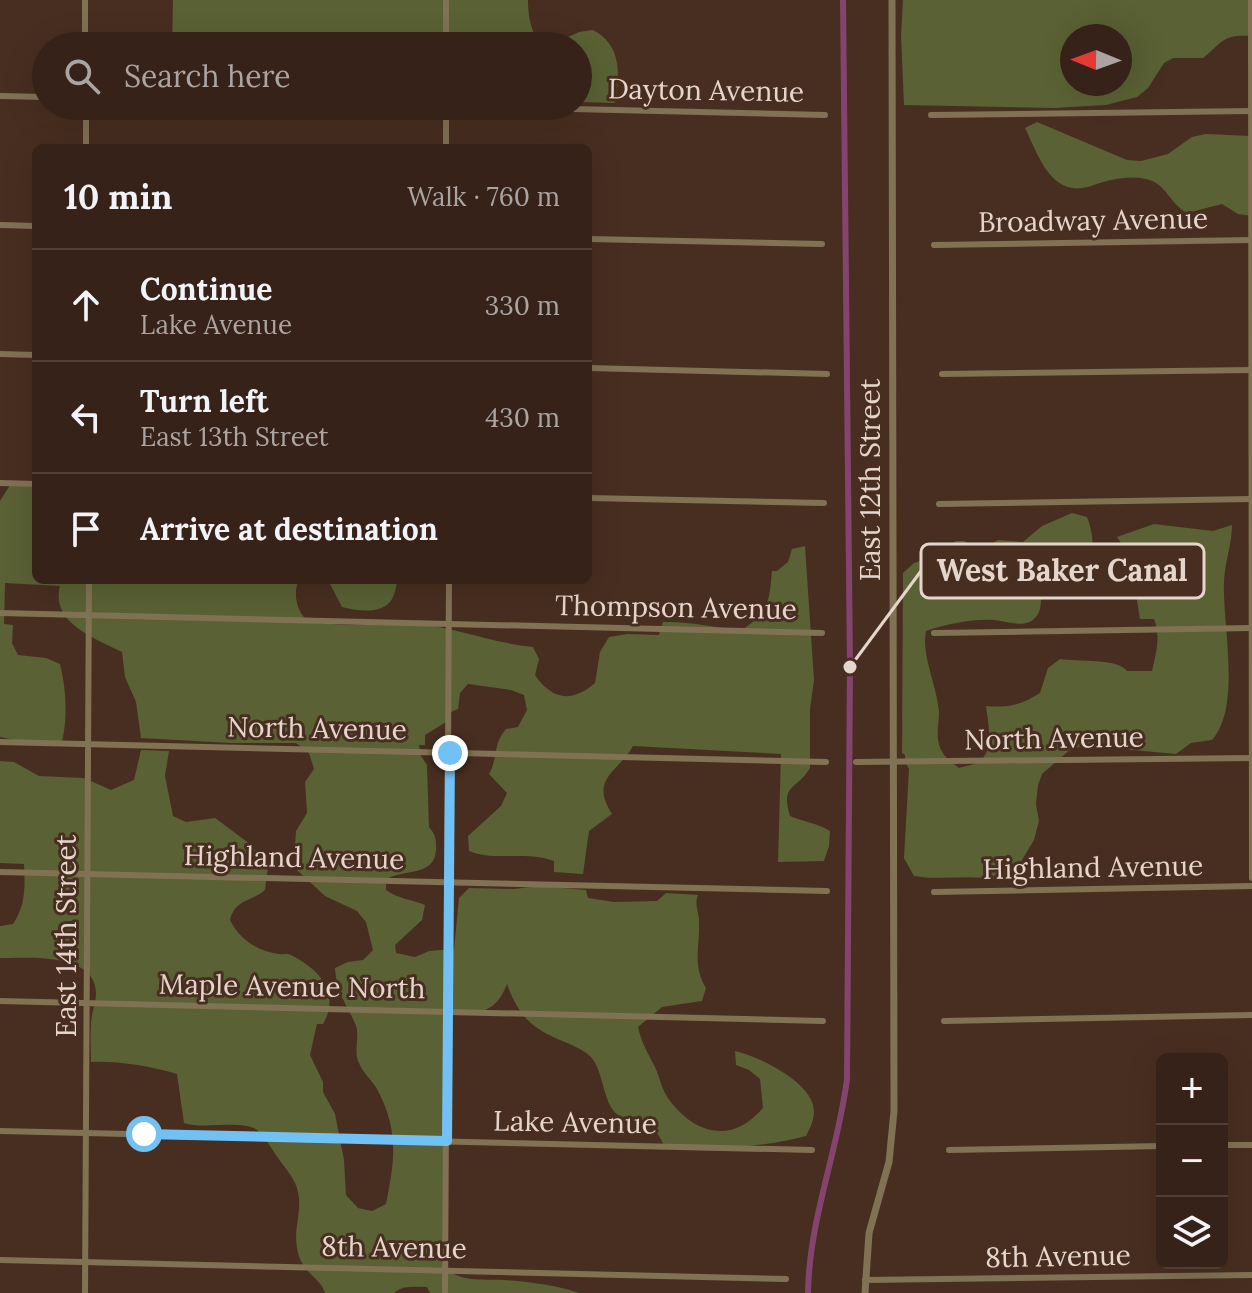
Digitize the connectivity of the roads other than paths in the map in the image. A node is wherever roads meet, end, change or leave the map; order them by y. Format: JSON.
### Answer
{"nodes":[{"id":1,"x":85,"y":0,"type":"edge"},
{"id":2,"x":446,"y":0,"type":"edge"},
{"id":3,"x":892,"y":0,"type":"edge"},
{"id":4,"x":1251,"y":0,"type":"edge"},
{"id":5,"x":85,"y":32,"type":"edge"},
{"id":6,"x":446,"y":32,"type":"edge"},
{"id":7,"x":0,"y":96,"type":"edge"},
{"id":8,"x":32,"y":97,"type":"edge"},
{"id":9,"x":592,"y":109,"type":"edge"},
{"id":10,"x":1251,"y":111,"type":"edge"},
{"id":11,"x":825,"y":115,"type":"dead end"},
{"id":12,"x":931,"y":115,"type":"dead end"},
{"id":13,"x":86,"y":120,"type":"edge"},
{"id":14,"x":445,"y":120,"type":"edge"},
{"id":15,"x":86,"y":144,"type":"edge"},
{"id":16,"x":446,"y":144,"type":"edge"},
{"id":17,"x":0,"y":225,"type":"edge"},
{"id":18,"x":32,"y":226,"type":"edge"},
{"id":19,"x":592,"y":239,"type":"edge"},
{"id":20,"x":1252,"y":240,"type":"edge"},
{"id":21,"x":822,"y":244,"type":"dead end"},
{"id":22,"x":934,"y":245,"type":"dead end"},
{"id":23,"x":0,"y":354,"type":"edge"},
{"id":24,"x":32,"y":355,"type":"edge"},
{"id":25,"x":592,"y":368,"type":"edge"},
{"id":26,"x":1252,"y":370,"type":"edge"},
{"id":27,"x":827,"y":374,"type":"dead end"},
{"id":28,"x":942,"y":374,"type":"dead end"},
{"id":29,"x":0,"y":483,"type":"edge"},
{"id":30,"x":32,"y":484,"type":"edge"},
{"id":31,"x":592,"y":498,"type":"edge"},
{"id":32,"x":1252,"y":499,"type":"edge"},
{"id":33,"x":824,"y":503,"type":"dead end"},
{"id":34,"x":939,"y":504,"type":"dead end"},
{"id":35,"x":89,"y":584,"type":"edge"},
{"id":36,"x":449,"y":584,"type":"edge"},
{"id":37,"x":0,"y":613,"type":"edge"},
{"id":38,"x":89,"y":615,"type":"junction"},
{"id":39,"x":450,"y":624,"type":"junction"},
{"id":40,"x":1252,"y":628,"type":"edge"},
{"id":41,"x":822,"y":633,"type":"dead end"},
{"id":42,"x":934,"y":633,"type":"dead end"},
{"id":43,"x":0,"y":742,"type":"edge"},
{"id":44,"x":89,"y":744,"type":"junction"},
{"id":45,"x":450,"y":753,"type":"junction"},
{"id":46,"x":1252,"y":758,"type":"edge"},
{"id":47,"x":826,"y":762,"type":"dead end"},
{"id":48,"x":856,"y":762,"type":"dead end"},
{"id":49,"x":892,"y":763,"type":"junction"},
{"id":50,"x":0,"y":872,"type":"edge"},
{"id":51,"x":89,"y":874,"type":"junction"},
{"id":52,"x":1252,"y":878,"type":"edge"},
{"id":53,"x":449,"y":882,"type":"junction"},
{"id":54,"x":1252,"y":886,"type":"edge"},
{"id":55,"x":827,"y":891,"type":"dead end"},
{"id":56,"x":934,"y":892,"type":"dead end"},
{"id":57,"x":0,"y":1001,"type":"edge"},
{"id":58,"x":88,"y":1003,"type":"junction"},
{"id":59,"x":448,"y":1012,"type":"junction"},
{"id":60,"x":1252,"y":1015,"type":"edge"},
{"id":61,"x":823,"y":1021,"type":"dead end"},
{"id":62,"x":944,"y":1021,"type":"dead end"},
{"id":63,"x":0,"y":1131,"type":"edge"},
{"id":64,"x":87,"y":1133,"type":"junction"},
{"id":65,"x":447,"y":1141,"type":"junction"},
{"id":66,"x":1228,"y":1145,"type":"edge"},
{"id":67,"x":1252,"y":1145,"type":"edge"},
{"id":68,"x":1156,"y":1146,"type":"edge"},
{"id":69,"x":812,"y":1150,"type":"dead end"},
{"id":70,"x":949,"y":1150,"type":"dead end"},
{"id":71,"x":0,"y":1260,"type":"edge"},
{"id":72,"x":86,"y":1262,"type":"junction"},
{"id":73,"x":446,"y":1270,"type":"junction"},
{"id":74,"x":1252,"y":1275,"type":"edge"},
{"id":75,"x":786,"y":1279,"type":"dead end"},
{"id":76,"x":865,"y":1280,"type":"junction"},
{"id":77,"x":85,"y":1293,"type":"edge"},
{"id":78,"x":445,"y":1293,"type":"edge"},
{"id":79,"x":865,"y":1293,"type":"edge"}],
"edges":[{"from":1,"to":5,"type":"street"},
{"from":2,"to":6,"type":"street"},
{"from":3,"to":49,"type":"street","name":"East 12th Street"},
{"from":4,"to":10,"type":"street"},
{"from":7,"to":8,"type":"street"},
{"from":9,"to":11,"type":"street","name":"Dayton Avenue"},
{"from":10,"to":12,"type":"street"},
{"from":10,"to":20,"type":"street"},
{"from":13,"to":15,"type":"street"},
{"from":14,"to":16,"type":"street"},
{"from":17,"to":18,"type":"street"},
{"from":19,"to":21,"type":"street"},
{"from":20,"to":22,"type":"street","name":"Broadway Avenue"},
{"from":20,"to":26,"type":"street"},
{"from":23,"to":24,"type":"street"},
{"from":25,"to":27,"type":"street"},
{"from":26,"to":28,"type":"street"},
{"from":26,"to":32,"type":"street"},
{"from":29,"to":30,"type":"street"},
{"from":31,"to":33,"type":"street"},
{"from":32,"to":34,"type":"street"},
{"from":32,"to":40,"type":"street"},
{"from":35,"to":38,"type":"street","name":"East 14th Street"},
{"from":36,"to":39,"type":"street"},
{"from":37,"to":38,"type":"street","name":"Thompson Avenue"},
{"from":38,"to":39,"type":"street","name":"Thompson Avenue"},
{"from":38,"to":44,"type":"street","name":"East 14th Street"},
{"from":39,"to":41,"type":"street","name":"Thompson Avenue"},
{"from":39,"to":45,"type":"street"},
{"from":40,"to":42,"type":"street"},
{"from":40,"to":46,"type":"street"},
{"from":43,"to":44,"type":"street","name":"North Avenue"},
{"from":44,"to":45,"type":"street","name":"North Avenue"},
{"from":44,"to":51,"type":"street","name":"East 14th Street"},
{"from":45,"to":47,"type":"street","name":"North Avenue"},
{"from":45,"to":53,"type":"street"},
{"from":46,"to":49,"type":"street","name":"North Avenue"},
{"from":46,"to":52,"type":"street"},
{"from":48,"to":49,"type":"street","name":"North Avenue"},
{"from":49,"to":76,"type":"street","name":"East 12th Street"},
{"from":50,"to":51,"type":"street","name":"Highland Avenue"},
{"from":51,"to":53,"type":"street","name":"Highland Avenue"},
{"from":51,"to":58,"type":"street","name":"East 14th Street"},
{"from":53,"to":55,"type":"street","name":"Highland Avenue"},
{"from":53,"to":59,"type":"street"},
{"from":54,"to":56,"type":"street","name":"Highland Avenue"},
{"from":57,"to":58,"type":"street","name":"Maple Avenue North"},
{"from":58,"to":59,"type":"street","name":"Maple Avenue North"},
{"from":58,"to":64,"type":"street","name":"East 14th Street"},
{"from":59,"to":61,"type":"street","name":"Maple Avenue North"},
{"from":59,"to":65,"type":"street"},
{"from":60,"to":62,"type":"street"},
{"from":63,"to":64,"type":"street","name":"Lake Avenue"},
{"from":64,"to":65,"type":"street","name":"Lake Avenue"},
{"from":64,"to":72,"type":"street","name":"East 14th Street"},
{"from":65,"to":69,"type":"street","name":"Lake Avenue"},
{"from":65,"to":73,"type":"street"},
{"from":66,"to":67,"type":"street"},
{"from":68,"to":70,"type":"street"},
{"from":71,"to":72,"type":"street","name":"8th Avenue"},
{"from":72,"to":73,"type":"street","name":"8th Avenue"},
{"from":72,"to":77,"type":"street","name":"East 14th Street"},
{"from":73,"to":75,"type":"street","name":"8th Avenue"},
{"from":73,"to":78,"type":"street"},
{"from":74,"to":76,"type":"street","name":"8th Avenue"},
{"from":76,"to":79,"type":"street","name":"East 12th Street"}]}
